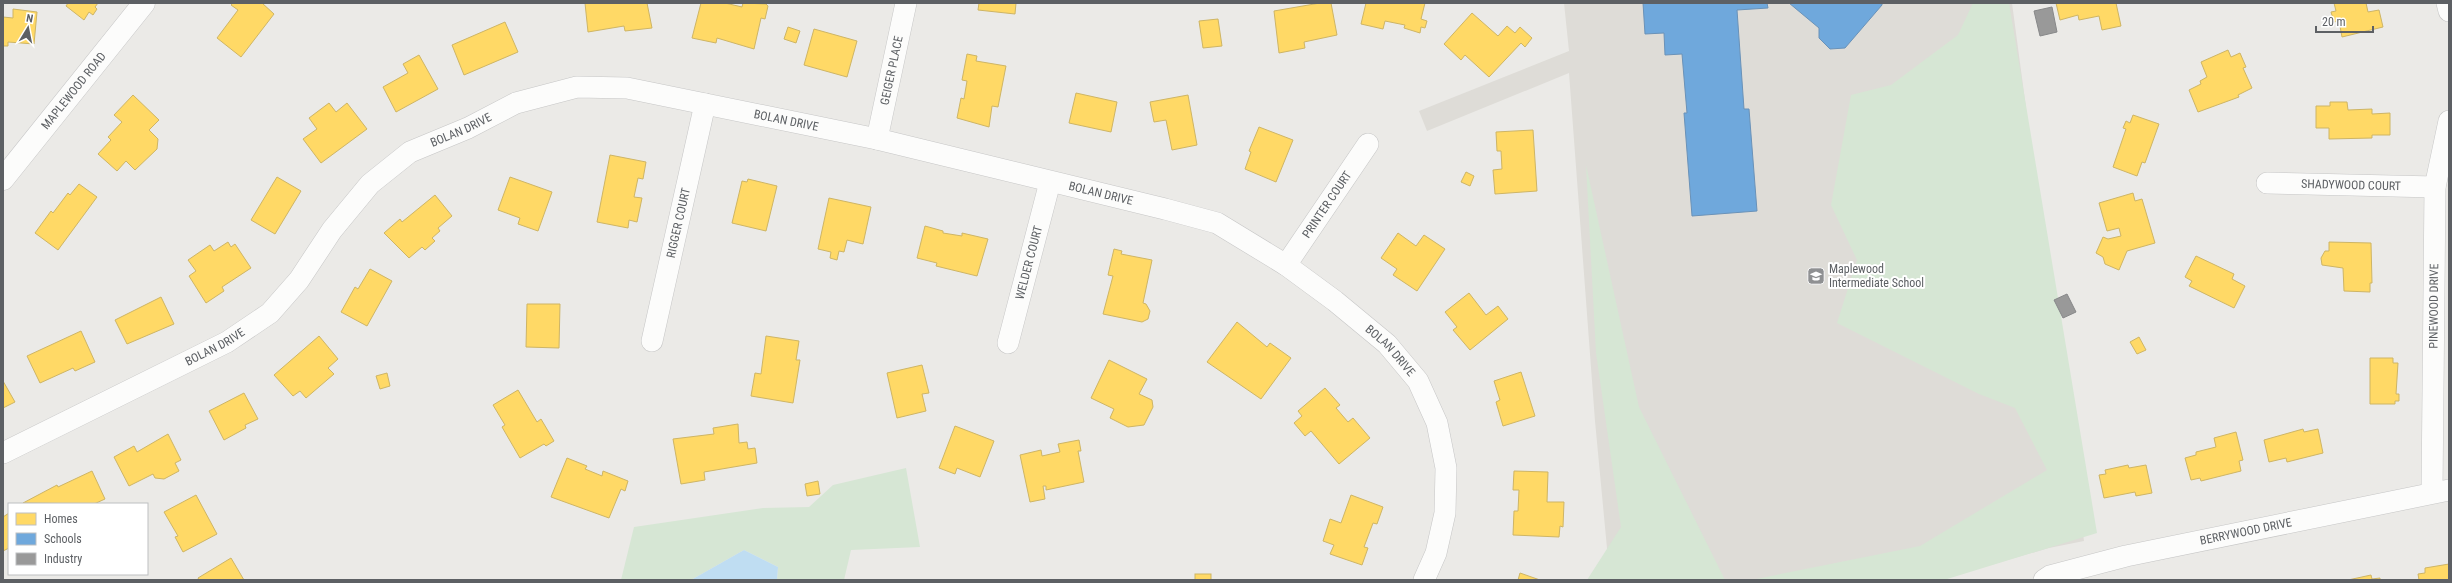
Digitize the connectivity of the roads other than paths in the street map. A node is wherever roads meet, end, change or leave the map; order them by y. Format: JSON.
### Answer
{"nodes":[{"id":1,"x":144,"y":3,"type":"edge"},
{"id":2,"x":906,"y":3,"type":"edge"},
{"id":3,"x":2447,"y":3,"type":"edge"},
{"id":4,"x":2449,"y":11,"type":"edge"},
{"id":5,"x":705,"y":104,"type":"junction"},
{"id":6,"x":2449,"y":121,"type":"edge"},
{"id":7,"x":877,"y":139,"type":"junction"},
{"id":8,"x":1368,"y":144,"type":"dead end"},
{"id":9,"x":3,"y":179,"type":"edge"},
{"id":10,"x":1050,"y":182,"type":"junction"},
{"id":11,"x":2267,"y":183,"type":"dead end"},
{"id":12,"x":2435,"y":187,"type":"junction"},
{"id":13,"x":1286,"y":265,"type":"junction"},
{"id":14,"x":652,"y":341,"type":"dead end"},
{"id":15,"x":1008,"y":343,"type":"dead end"},
{"id":16,"x":3,"y":453,"type":"edge"},
{"id":17,"x":2441,"y":491,"type":"edge"},
{"id":18,"x":1424,"y":580,"type":"edge"},
{"id":19,"x":2044,"y":580,"type":"edge"}],
"edges":[{"from":1,"to":9,"type":"street","name":"MAPLEWOOD ROAD"},
{"from":2,"to":7,"type":"street","name":"GEIGER PLACE"},
{"from":3,"to":4,"type":"street"},
{"from":5,"to":7,"type":"street","name":"BOLAN DRIVE"},
{"from":5,"to":14,"type":"street","name":"RIGGER COURT"},
{"from":5,"to":16,"type":"street","name":"BOLAN DRIVE"},
{"from":6,"to":12,"type":"street","name":"PINEWOOD DRIVE"},
{"from":7,"to":10,"type":"street","name":"BOLAN DRIVE"},
{"from":8,"to":13,"type":"street","name":"PRINTER COURT"},
{"from":10,"to":13,"type":"street","name":"BOLAN DRIVE"},
{"from":10,"to":15,"type":"street","name":"WELDER COURT"},
{"from":11,"to":12,"type":"street","name":"SHADYWOOD COURT"},
{"from":12,"to":17,"type":"street","name":"PINEWOOD DRIVE"},
{"from":13,"to":18,"type":"street","name":"BOLAN DRIVE"},
{"from":17,"to":19,"type":"street","name":"BERRYWOOD DRIVE"}]}
